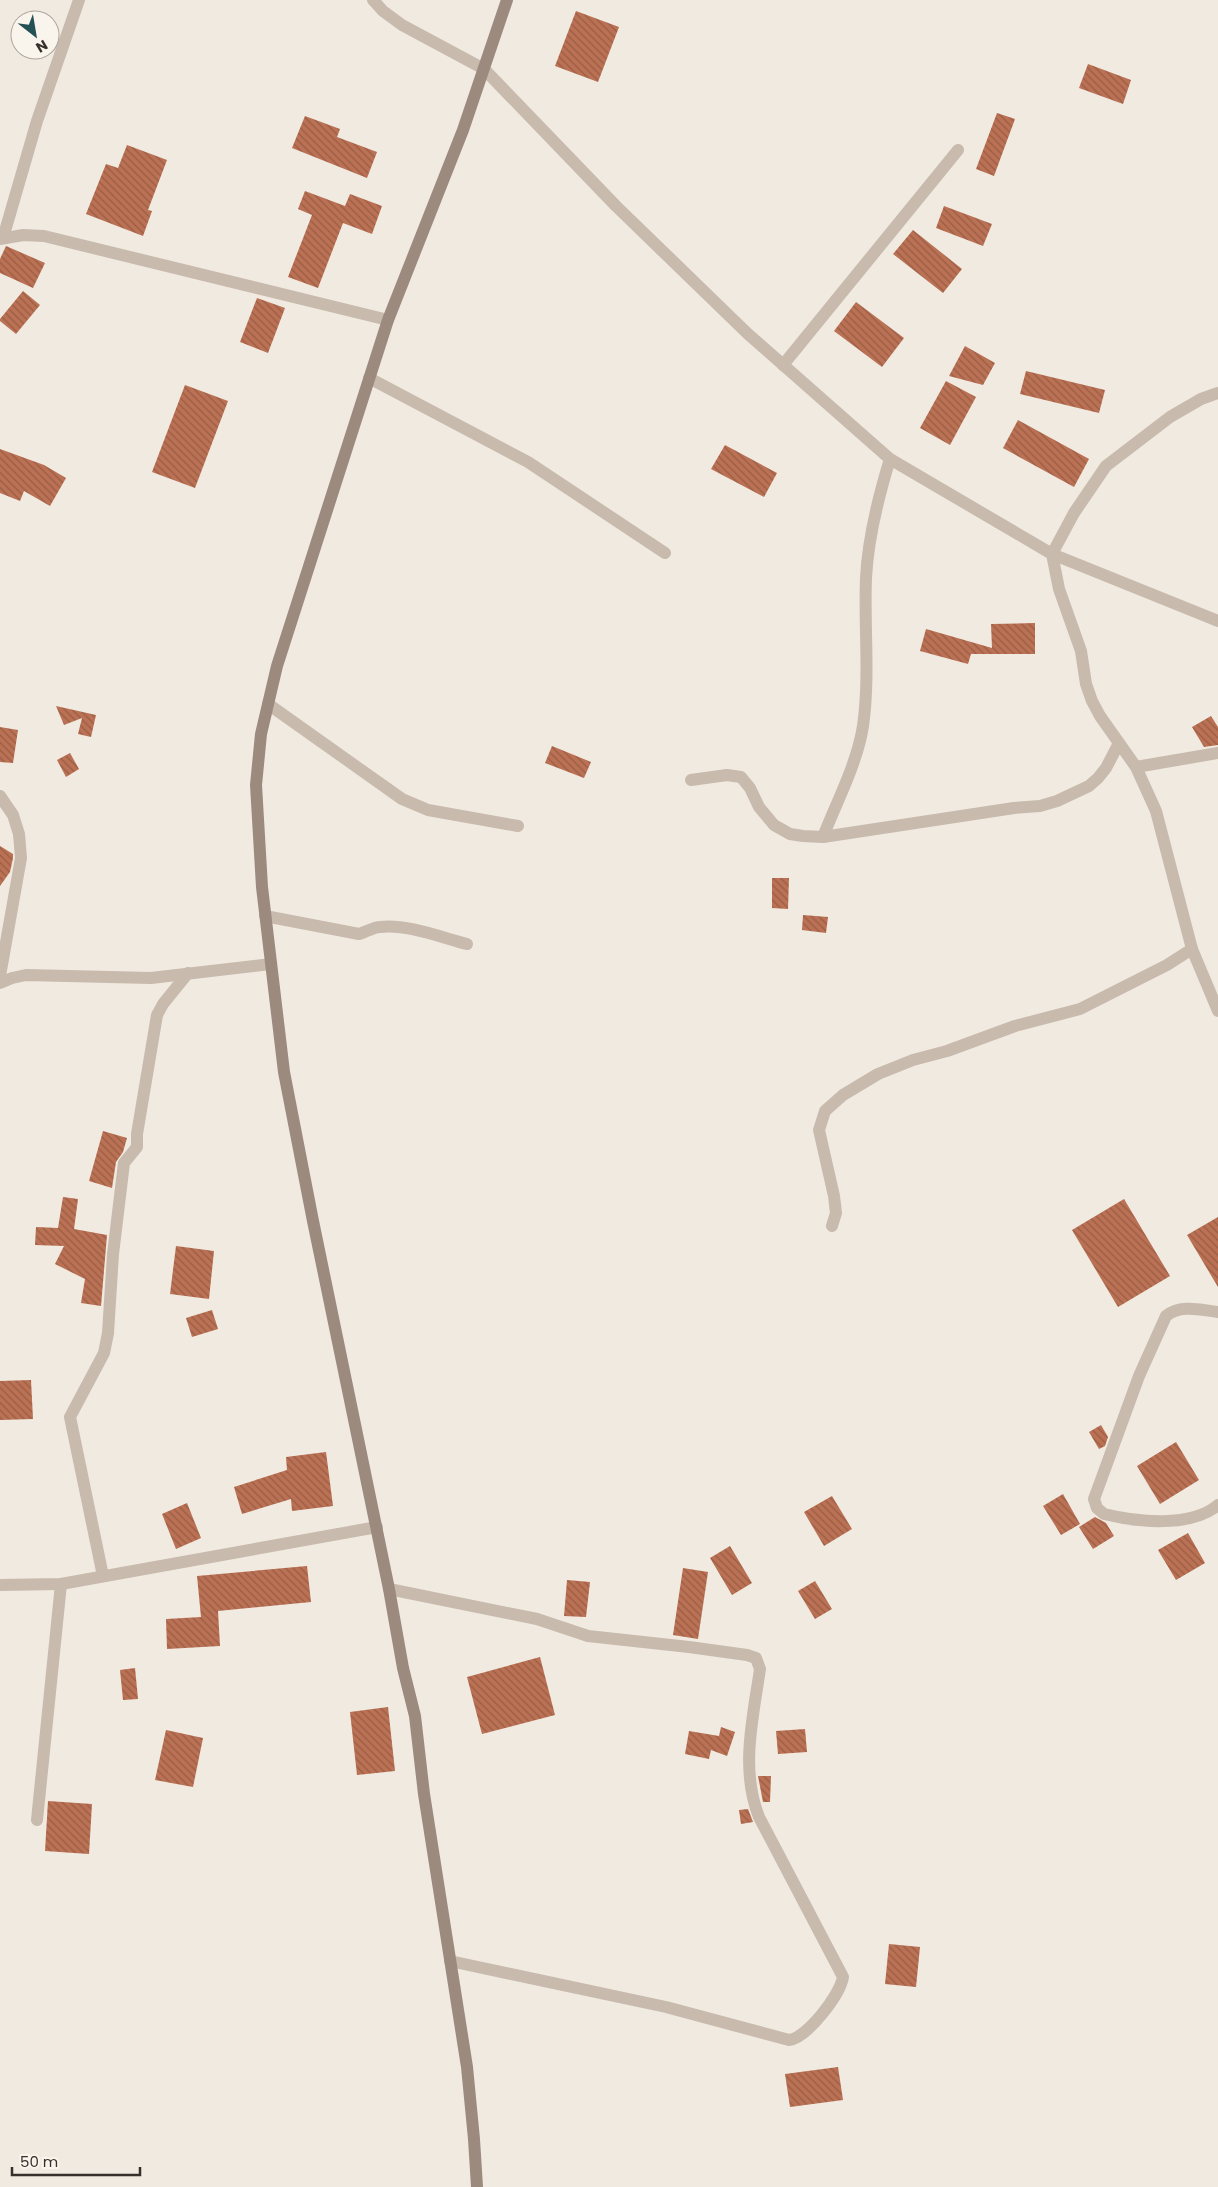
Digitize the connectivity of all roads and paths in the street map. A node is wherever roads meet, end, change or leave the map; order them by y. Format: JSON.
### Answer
{"nodes":[{"id":1,"x":79,"y":0,"type":"edge"},
{"id":2,"x":373,"y":0,"type":"edge"},
{"id":3,"x":507,"y":0,"type":"edge"},
{"id":4,"x":484,"y":69,"type":"junction"},
{"id":5,"x":958,"y":150,"type":"dead end"},
{"id":6,"x":1,"y":238,"type":"edge"},
{"id":7,"x":388,"y":320,"type":"junction"},
{"id":8,"x":783,"y":365,"type":"junction"},
{"id":9,"x":369,"y":378,"type":"junction"},
{"id":10,"x":1218,"y":393,"type":"edge"},
{"id":11,"x":890,"y":459,"type":"junction"},
{"id":12,"x":665,"y":553,"type":"dead end"},
{"id":13,"x":1052,"y":554,"type":"junction"},
{"id":14,"x":1218,"y":621,"type":"edge"},
{"id":15,"x":268,"y":704,"type":"junction"},
{"id":16,"x":1119,"y":742,"type":"junction"},
{"id":17,"x":1218,"y":753,"type":"edge"},
{"id":18,"x":1136,"y":767,"type":"junction"},
{"id":19,"x":691,"y":780,"type":"dead end"},
{"id":20,"x":0,"y":796,"type":"edge"},
{"id":21,"x":518,"y":826,"type":"dead end"},
{"id":22,"x":823,"y":836,"type":"junction"},
{"id":23,"x":265,"y":916,"type":"junction"},
{"id":24,"x":467,"y":944,"type":"dead end"},
{"id":25,"x":1192,"y":949,"type":"junction"},
{"id":26,"x":271,"y":964,"type":"junction"},
{"id":27,"x":188,"y":974,"type":"junction"},
{"id":28,"x":0,"y":975,"type":"edge"},
{"id":29,"x":1218,"y":1011,"type":"edge"},
{"id":30,"x":832,"y":1226,"type":"dead end"},
{"id":31,"x":1218,"y":1312,"type":"edge"},
{"id":32,"x":1218,"y":1505,"type":"edge"},
{"id":33,"x":377,"y":1527,"type":"junction"},
{"id":34,"x":103,"y":1576,"type":"junction"},
{"id":35,"x":61,"y":1584,"type":"junction"},
{"id":36,"x":0,"y":1585,"type":"edge"},
{"id":37,"x":389,"y":1589,"type":"junction"},
{"id":38,"x":37,"y":1820,"type":"dead end"},
{"id":39,"x":450,"y":1961,"type":"junction"},
{"id":40,"x":477,"y":2187,"type":"edge"}],
"edges":[{"from":1,"to":6,"type":"street"},
{"from":2,"to":4,"type":"street"},
{"from":3,"to":4,"type":"main road"},
{"from":4,"to":7,"type":"main road"},
{"from":4,"to":8,"type":"street"},
{"from":5,"to":8,"type":"street"},
{"from":6,"to":7,"type":"street"},
{"from":7,"to":9,"type":"main road"},
{"from":8,"to":11,"type":"street"},
{"from":9,"to":12,"type":"street"},
{"from":9,"to":15,"type":"main road"},
{"from":10,"to":13,"type":"street"},
{"from":11,"to":13,"type":"street"},
{"from":11,"to":22,"type":"street"},
{"from":13,"to":14,"type":"street"},
{"from":13,"to":16,"type":"street"},
{"from":15,"to":21,"type":"street"},
{"from":15,"to":23,"type":"main road"},
{"from":16,"to":18,"type":"street"},
{"from":16,"to":22,"type":"street"},
{"from":17,"to":18,"type":"street"},
{"from":18,"to":25,"type":"street"},
{"from":19,"to":22,"type":"street"},
{"from":20,"to":28,"type":"street"},
{"from":23,"to":24,"type":"street"},
{"from":23,"to":26,"type":"main road"},
{"from":25,"to":29,"type":"street"},
{"from":25,"to":30,"type":"street"},
{"from":26,"to":27,"type":"street"},
{"from":26,"to":33,"type":"main road"},
{"from":27,"to":28,"type":"street"},
{"from":27,"to":34,"type":"street"},
{"from":31,"to":32,"type":"street"},
{"from":33,"to":34,"type":"street"},
{"from":33,"to":37,"type":"main road"},
{"from":34,"to":35,"type":"street"},
{"from":35,"to":36,"type":"street"},
{"from":35,"to":38,"type":"street"},
{"from":37,"to":39,"type":"main road"},
{"from":37,"to":39,"type":"street"},
{"from":39,"to":40,"type":"main road"}]}
